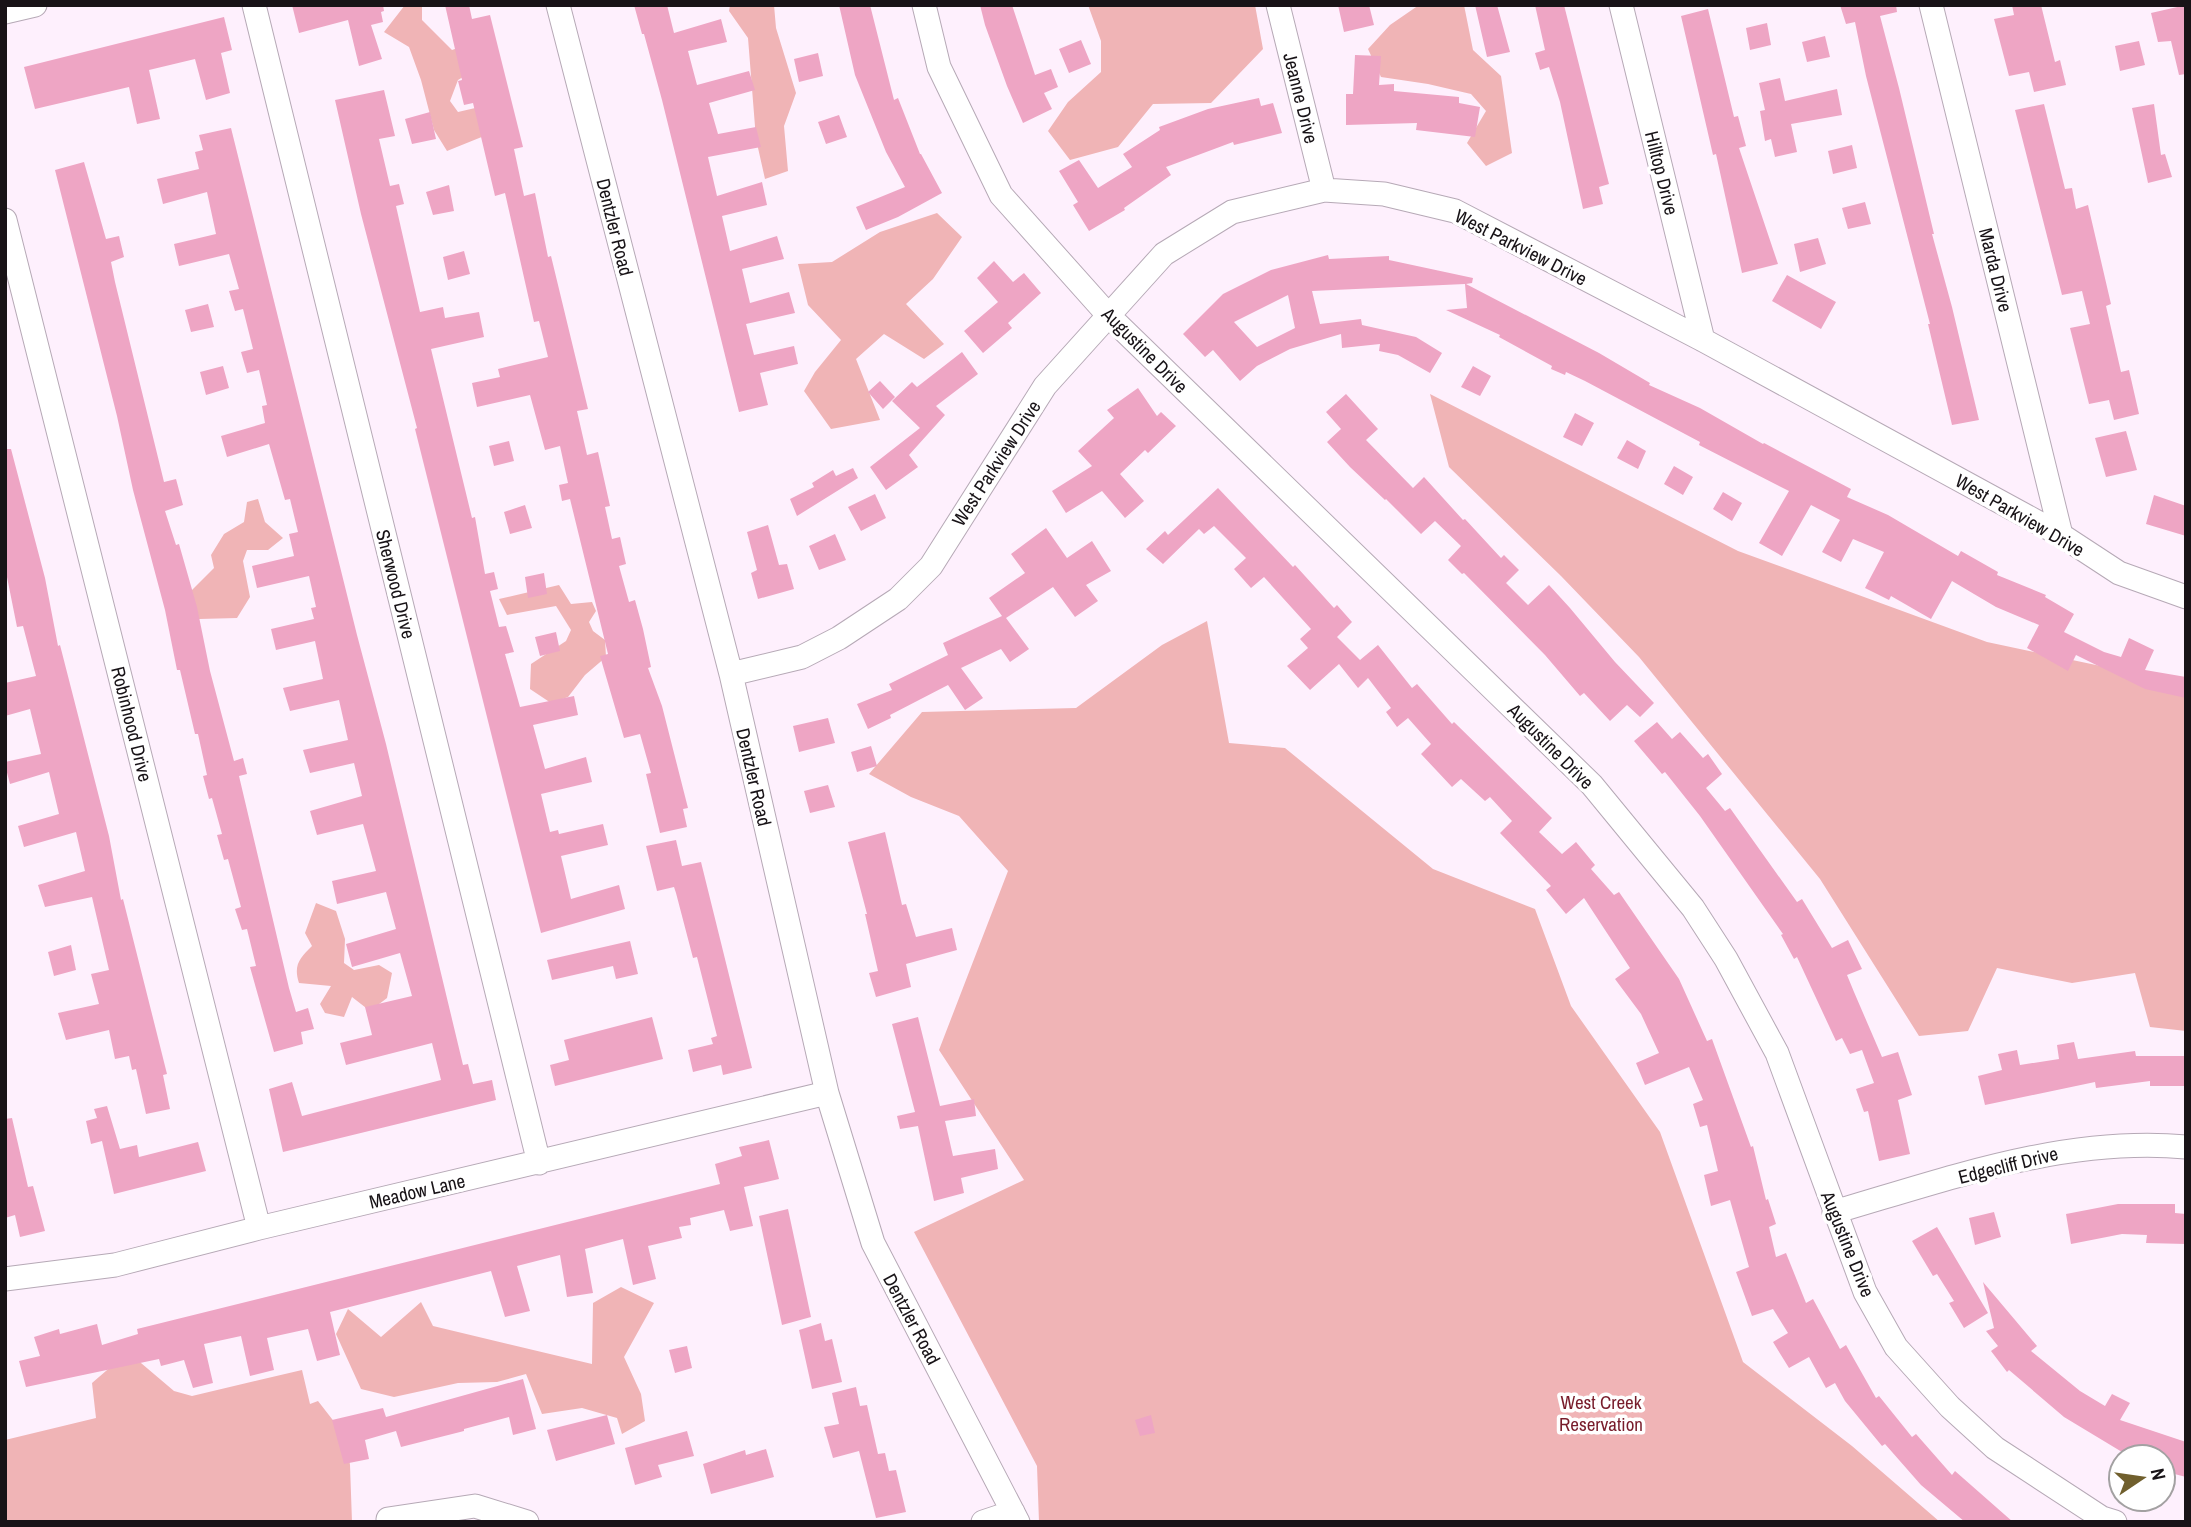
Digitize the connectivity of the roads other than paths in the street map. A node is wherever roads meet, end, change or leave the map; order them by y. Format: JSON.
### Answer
{"nodes":[{"id":1,"x":35,"y":5,"type":"edge"},
{"id":2,"x":254,"y":5,"type":"edge"},
{"id":3,"x":558,"y":5,"type":"edge"},
{"id":4,"x":924,"y":5,"type":"edge"},
{"id":5,"x":1278,"y":5,"type":"edge"},
{"id":6,"x":1621,"y":5,"type":"edge"},
{"id":7,"x":1931,"y":5,"type":"edge"},
{"id":8,"x":5,"y":12,"type":"edge"},
{"id":9,"x":1324,"y":190,"type":"junction"},
{"id":10,"x":5,"y":220,"type":"edge"},
{"id":11,"x":1110,"y":316,"type":"junction"},
{"id":12,"x":1703,"y":340,"type":"junction"},
{"id":13,"x":2061,"y":535,"type":"junction"},
{"id":14,"x":2186,"y":597,"type":"edge"},
{"id":15,"x":731,"y":674,"type":"junction"},
{"id":16,"x":827,"y":1093,"type":"junction"},
{"id":17,"x":2186,"y":1147,"type":"edge"},
{"id":18,"x":539,"y":1163,"type":"junction"},
{"id":19,"x":1834,"y":1212,"type":"junction"},
{"id":20,"x":259,"y":1228,"type":"junction"},
{"id":21,"x":5,"y":1279,"type":"edge"},
{"id":22,"x":1016,"y":1517,"type":"edge"},
{"id":23,"x":388,"y":1519,"type":"dead end"},
{"id":24,"x":527,"y":1522,"type":"edge"},
{"id":25,"x":983,"y":1522,"type":"edge"},
{"id":26,"x":2115,"y":1522,"type":"edge"}],
"edges":[{"from":1,"to":8,"type":"street"},
{"from":2,"to":18,"type":"street","name":"Sherwood Drive"},
{"from":3,"to":15,"type":"street","name":"Dentzler Road"},
{"from":4,"to":11,"type":"street","name":"Augustine Drive"},
{"from":5,"to":9,"type":"street","name":"Jeanne Drive"},
{"from":6,"to":12,"type":"street","name":"Hilltop Drive"},
{"from":7,"to":13,"type":"street","name":"Marda Drive"},
{"from":9,"to":11,"type":"street","name":"West Parkview Drive"},
{"from":9,"to":12,"type":"street","name":"West Parkview Drive"},
{"from":10,"to":20,"type":"street","name":"Robinhood Drive"},
{"from":11,"to":15,"type":"street","name":"West Parkview Drive"},
{"from":11,"to":19,"type":"street","name":"Augustine Drive"},
{"from":12,"to":13,"type":"street","name":"West Parkview Drive"},
{"from":13,"to":14,"type":"street","name":"West Parkview Drive"},
{"from":15,"to":16,"type":"street","name":"Dentzler Road"},
{"from":16,"to":18,"type":"street","name":"Meadow Lane"},
{"from":16,"to":22,"type":"street","name":"Dentzler Road"},
{"from":17,"to":19,"type":"street","name":"Edgecliff Drive"},
{"from":18,"to":20,"type":"street","name":"Meadow Lane"},
{"from":19,"to":26,"type":"street","name":"Augustine Drive"},
{"from":20,"to":21,"type":"street","name":"Meadow Lane"},
{"from":22,"to":25,"type":"street"},
{"from":23,"to":24,"type":"street"}]}
